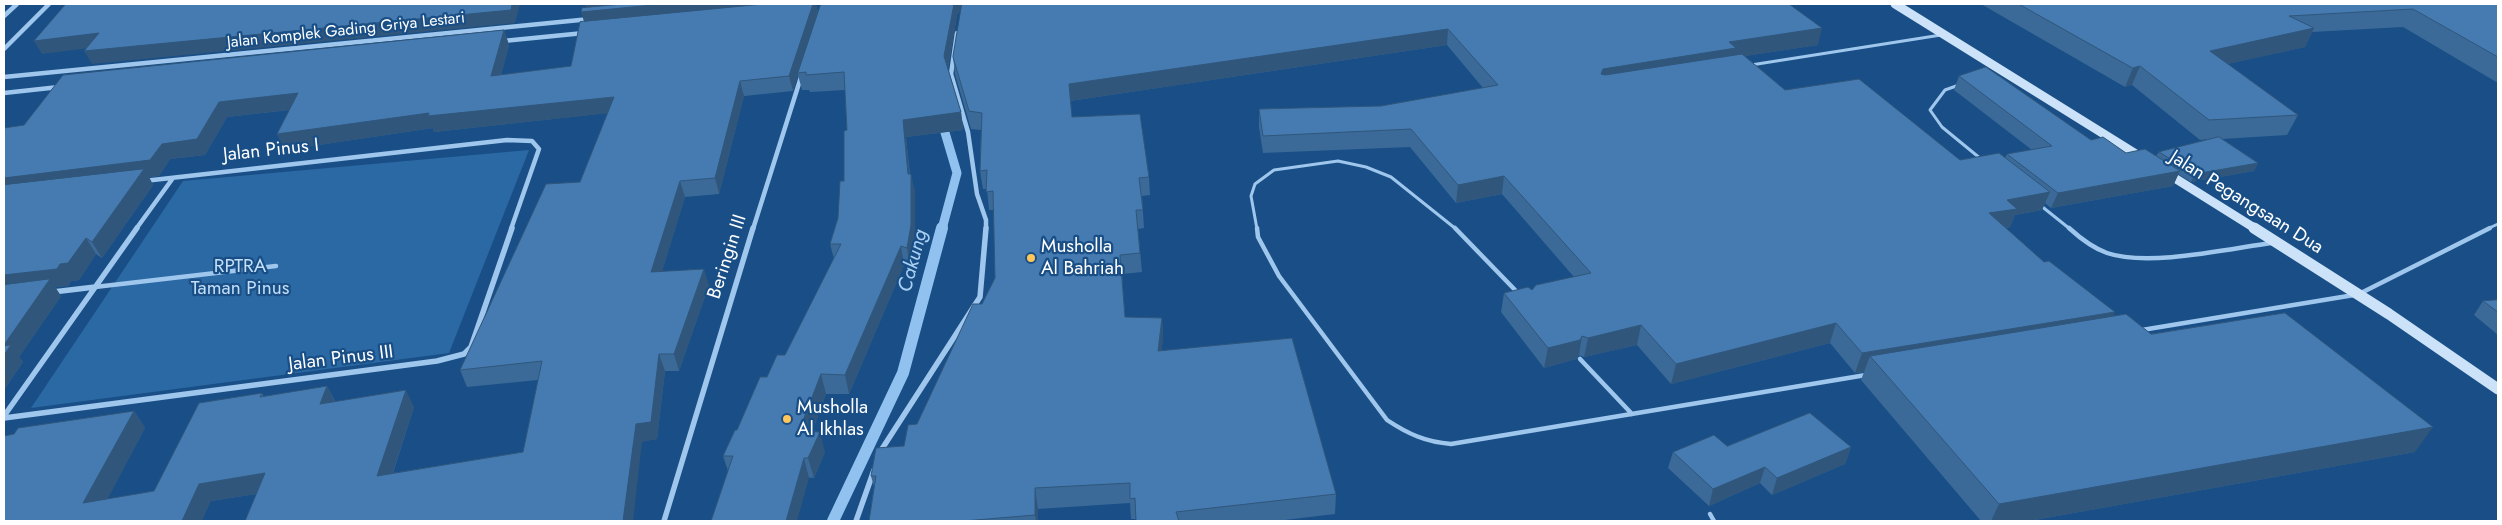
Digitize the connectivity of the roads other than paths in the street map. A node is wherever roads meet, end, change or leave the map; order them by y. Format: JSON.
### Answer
{"nodes":[{"id":1,"x":17,"y":4,"type":"edge"},
{"id":2,"x":49,"y":4,"type":"edge"},
{"id":3,"x":1895,"y":4,"type":"edge"},
{"id":4,"x":4,"y":16,"type":"edge"},
{"id":5,"x":601,"y":18,"type":"edge"},
{"id":6,"x":960,"y":24,"type":"edge"},
{"id":7,"x":586,"y":33,"type":"edge"},
{"id":8,"x":1944,"y":34,"type":"junction"},
{"id":9,"x":497,"y":42,"type":"edge"},
{"id":10,"x":4,"y":49,"type":"edge"},
{"id":11,"x":1745,"y":66,"type":"edge"},
{"id":12,"x":802,"y":74,"type":"edge"},
{"id":13,"x":4,"y":77,"type":"edge"},
{"id":14,"x":1961,"y":84,"type":"edge"},
{"id":15,"x":63,"y":87,"type":"edge"},
{"id":16,"x":4,"y":93,"type":"edge"},
{"id":17,"x":539,"y":149,"type":"joint"},
{"id":18,"x":1987,"y":163,"type":"edge"},
{"id":19,"x":173,"y":178,"type":"junction"},
{"id":20,"x":135,"y":182,"type":"edge"},
{"id":21,"x":2039,"y":204,"type":"edge"},
{"id":22,"x":2498,"y":224,"type":"edge"},
{"id":23,"x":2276,"y":242,"type":"junction"},
{"id":24,"x":276,"y":266,"type":"dead end"},
{"id":25,"x":95,"y":287,"type":"junction"},
{"id":26,"x":49,"y":293,"type":"edge"},
{"id":27,"x":2358,"y":294,"type":"junction"},
{"id":28,"x":1523,"y":298,"type":"edge"},
{"id":29,"x":2132,"y":332,"type":"edge"},
{"id":30,"x":1580,"y":358,"type":"edge"},
{"id":31,"x":1877,"y":374,"type":"edge"},
{"id":32,"x":2498,"y":389,"type":"edge"},
{"id":33,"x":1632,"y":414,"type":"junction"},
{"id":34,"x":4,"y":417,"type":"edge"},
{"id":35,"x":1710,"y":514,"type":"dead end"},
{"id":36,"x":664,"y":521,"type":"edge"},
{"id":37,"x":856,"y":521,"type":"edge"},
{"id":38,"x":1714,"y":521,"type":"edge"}],
"edges":[{"from":1,"to":4,"type":"street"},
{"from":2,"to":10,"type":"street"},
{"from":3,"to":8,"type":"main road","name":"Jalan Pegangsaan Dua"},
{"from":5,"to":13,"type":"street","name":"Jalan Komplek Gading Griya Lestari"},
{"from":6,"to":37,"type":"street"},
{"from":7,"to":9,"type":"street"},
{"from":8,"to":11,"type":"lane"},
{"from":8,"to":23,"type":"main road","name":"Jalan Pegangsaan Dua"},
{"from":12,"to":36,"type":"street","name":"Beringin III"},
{"from":14,"to":18,"type":"lane"},
{"from":15,"to":16,"type":"street"},
{"from":17,"to":19,"type":"street","name":"Jalan Pinus I"},
{"from":17,"to":34,"type":"street","name":"Jalan Pinus III"},
{"from":19,"to":20,"type":"street","name":"Jalan Pinus I"},
{"from":19,"to":25,"type":"street"},
{"from":21,"to":23,"type":"lane"},
{"from":22,"to":27,"type":"lane"},
{"from":23,"to":27,"type":"main road","name":"Jalan Pegangsaan Dua"},
{"from":24,"to":25,"type":"lane"},
{"from":25,"to":26,"type":"street"},
{"from":25,"to":34,"type":"street"},
{"from":27,"to":29,"type":"lane"},
{"from":27,"to":32,"type":"main road","name":"Jalan Pegangsaan Dua"},
{"from":28,"to":33,"type":"lane"},
{"from":30,"to":33,"type":"lane"},
{"from":31,"to":33,"type":"lane"},
{"from":35,"to":38,"type":"lane"}]}
